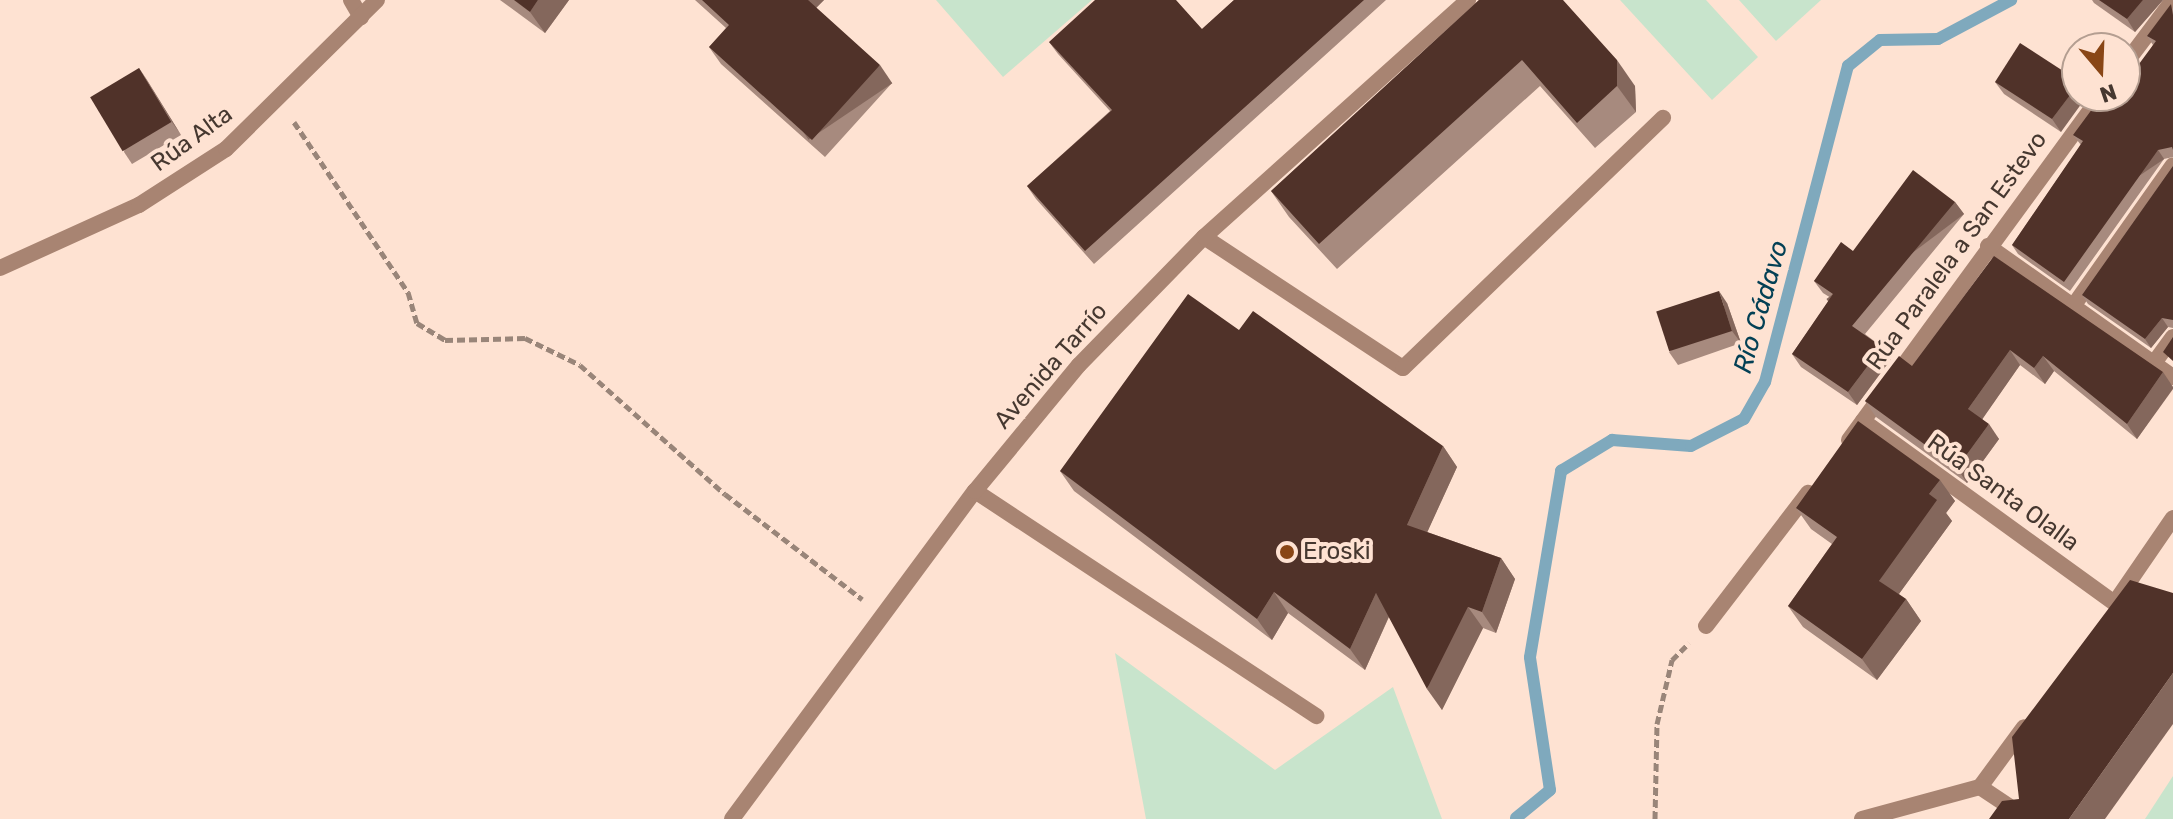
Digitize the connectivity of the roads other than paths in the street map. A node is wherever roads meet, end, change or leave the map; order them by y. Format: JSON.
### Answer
{"nodes":[{"id":1,"x":351,"y":0,"type":"edge"},
{"id":2,"x":377,"y":0,"type":"edge"},
{"id":3,"x":1468,"y":0,"type":"edge"},
{"id":4,"x":2173,"y":0,"type":"edge"},
{"id":5,"x":361,"y":17,"type":"junction"},
{"id":6,"x":2141,"y":43,"type":"edge"},
{"id":7,"x":2089,"y":112,"type":"edge"},
{"id":8,"x":1663,"y":118,"type":"dead end"},
{"id":9,"x":2173,"y":165,"type":"edge"},
{"id":10,"x":1204,"y":237,"type":"junction"},
{"id":11,"x":1988,"y":246,"type":"junction"},
{"id":12,"x":0,"y":268,"type":"edge"},
{"id":13,"x":2074,"y":305,"type":"junction"},
{"id":14,"x":2173,"y":337,"type":"edge"},
{"id":15,"x":2154,"y":363,"type":"junction"},
{"id":16,"x":2173,"y":377,"type":"edge"},
{"id":17,"x":1863,"y":421,"type":"junction"},
{"id":18,"x":1835,"y":458,"type":"edge"},
{"id":19,"x":1817,"y":482,"type":"edge"},
{"id":20,"x":975,"y":491,"type":"junction"},
{"id":21,"x":2173,"y":518,"type":"edge"},
{"id":22,"x":1706,"y":626,"type":"road end"},
{"id":23,"x":2034,"y":713,"type":"edge"},
{"id":24,"x":1316,"y":716,"type":"dead end"},
{"id":25,"x":1980,"y":787,"type":"junction"},
{"id":26,"x":732,"y":819,"type":"edge"},
{"id":27,"x":1862,"y":819,"type":"edge"},
{"id":28,"x":2028,"y":819,"type":"edge"}],
"edges":[{"from":1,"to":5,"type":"street"},
{"from":2,"to":5,"type":"street","name":"Rúa Alta"},
{"from":3,"to":10,"type":"street","name":"Avenida Tarrío"},
{"from":4,"to":6,"type":"street"},
{"from":5,"to":12,"type":"street","name":"Rúa Alta"},
{"from":7,"to":11,"type":"street","name":"Rúa Paralela a San Estevo"},
{"from":8,"to":10,"type":"street"},
{"from":9,"to":13,"type":"street"},
{"from":10,"to":20,"type":"street","name":"Avenida Tarrío"},
{"from":11,"to":13,"type":"street"},
{"from":11,"to":17,"type":"street","name":"Rúa Paralela a San Estevo"},
{"from":13,"to":15,"type":"street"},
{"from":14,"to":15,"type":"street"},
{"from":15,"to":16,"type":"street"},
{"from":17,"to":18,"type":"street","name":"Rúa Paralela a San Estevo"},
{"from":17,"to":21,"type":"street","name":"Rúa Santa Olalla"},
{"from":19,"to":22,"type":"street"},
{"from":20,"to":24,"type":"street"},
{"from":20,"to":26,"type":"street","name":"Avenida Tarrío"},
{"from":23,"to":25,"type":"street"},
{"from":25,"to":27,"type":"street"},
{"from":25,"to":28,"type":"street"}]}
